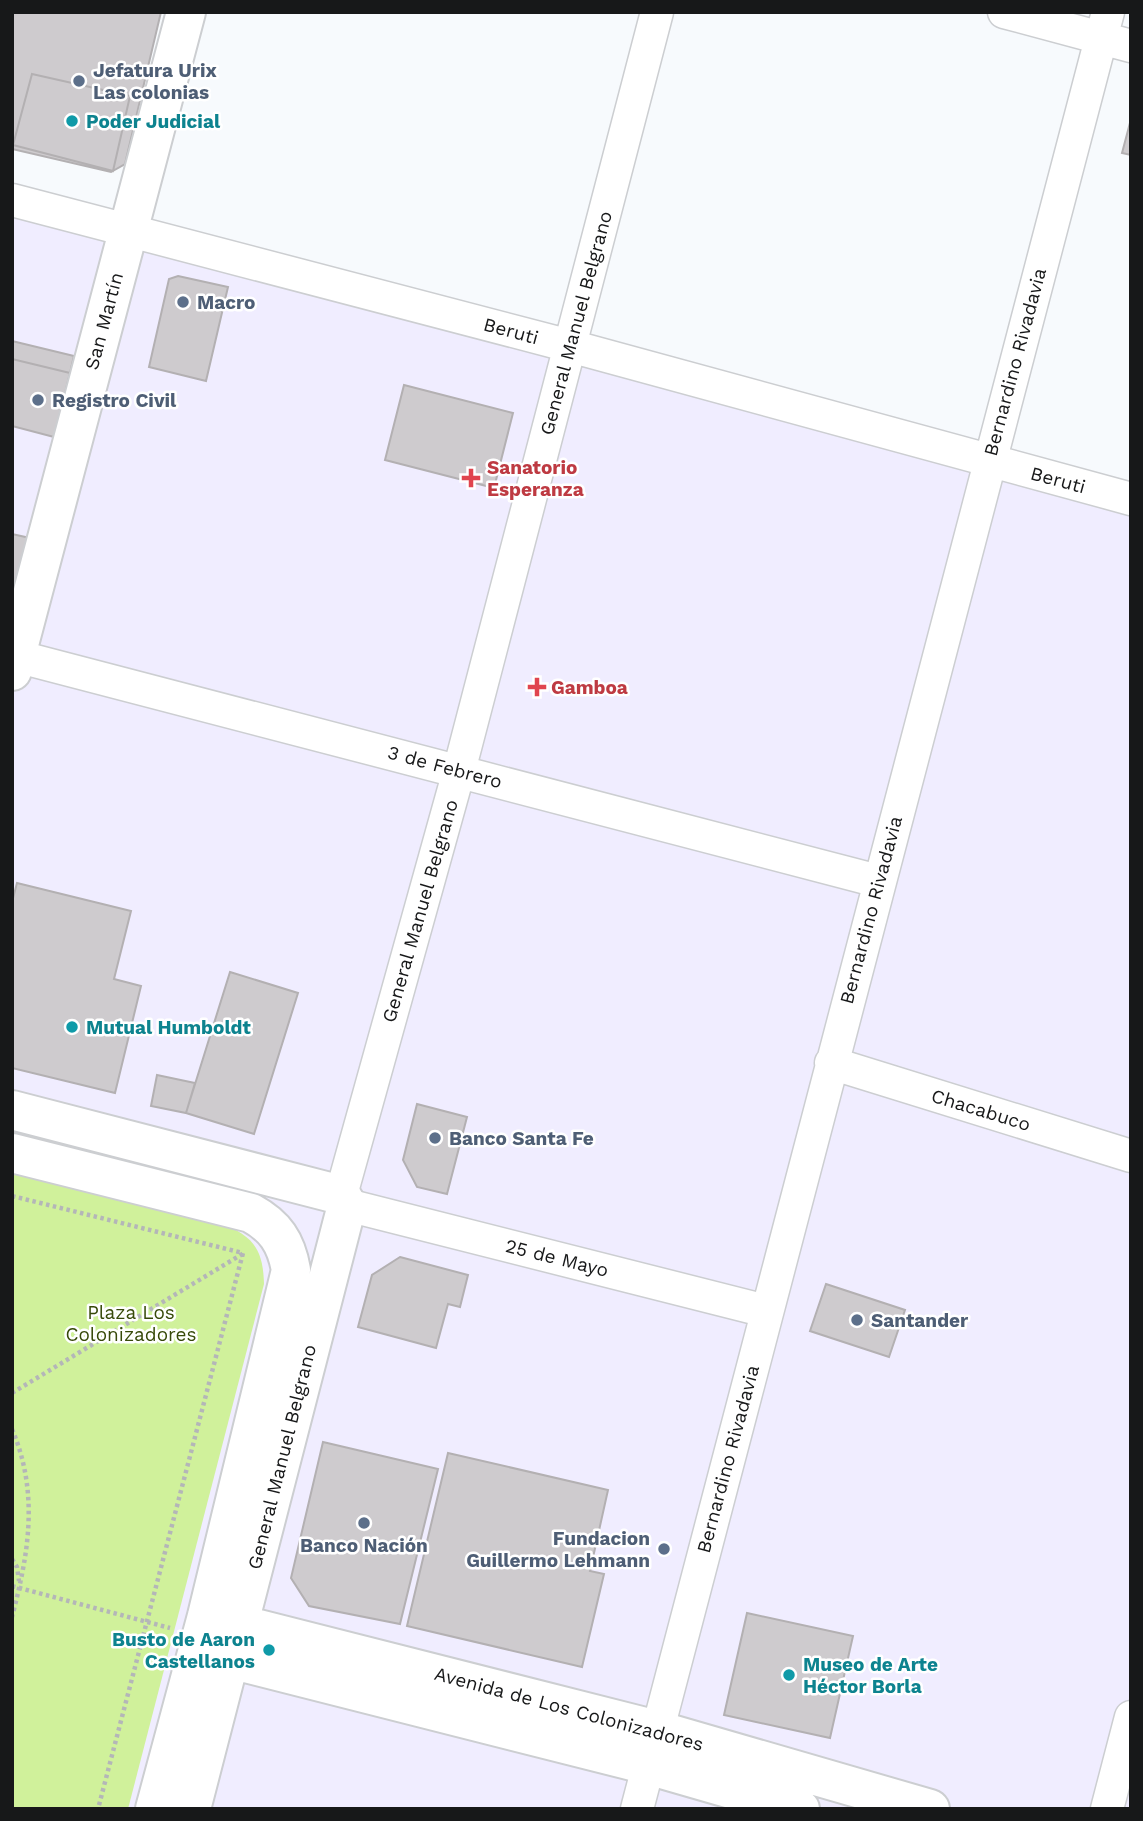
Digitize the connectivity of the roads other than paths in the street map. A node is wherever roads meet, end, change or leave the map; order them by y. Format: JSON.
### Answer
{"nodes":[{"id":1,"x":186,"y":12,"type":"edge"},
{"id":2,"x":657,"y":12,"type":"edge"},
{"id":3,"x":1004,"y":12,"type":"edge"},
{"id":4,"x":1113,"y":32,"type":"edge"},
{"id":5,"x":12,"y":200,"type":"edge"},
{"id":6,"x":127,"y":230,"type":"junction"},
{"id":7,"x":570,"y":346,"type":"junction"},
{"id":8,"x":989,"y":461,"type":"junction"},
{"id":9,"x":1131,"y":499,"type":"edge"},
{"id":10,"x":14,"y":661,"type":"edge"},
{"id":11,"x":459,"y":771,"type":"junction"},
{"id":12,"x":878,"y":881,"type":"junction"},
{"id":13,"x":831,"y":1063,"type":"junction"},
{"id":14,"x":12,"y":1110,"type":"edge"},
{"id":15,"x":12,"y":1153,"type":"edge"},
{"id":16,"x":1131,"y":1156,"type":"edge"},
{"id":17,"x":344,"y":1200,"type":"junction"},
{"id":18,"x":766,"y":1311,"type":"junction"},
{"id":19,"x":215,"y":1637,"type":"junction"},
{"id":20,"x":1131,"y":1717,"type":"edge"},
{"id":21,"x":653,"y":1747,"type":"junction"},
{"id":22,"x":155,"y":1809,"type":"edge"},
{"id":23,"x":191,"y":1809,"type":"edge"},
{"id":24,"x":636,"y":1809,"type":"edge"},
{"id":25,"x":800,"y":1809,"type":"edge"},
{"id":26,"x":930,"y":1809,"type":"edge"},
{"id":27,"x":1107,"y":1809,"type":"edge"}],
"edges":[{"from":1,"to":6,"type":"main road","name":"San Martín"},
{"from":2,"to":7,"type":"street","name":"General Manuel Belgrano"},
{"from":3,"to":4,"type":"street"},
{"from":4,"to":8,"type":"street","name":"Bernardino Rivadavia"},
{"from":5,"to":6,"type":"street","name":"Beruti"},
{"from":6,"to":7,"type":"street","name":"Beruti"},
{"from":6,"to":10,"type":"main road","name":"San Martín"},
{"from":7,"to":8,"type":"street","name":"Beruti"},
{"from":7,"to":11,"type":"street","name":"General Manuel Belgrano"},
{"from":8,"to":9,"type":"street","name":"Beruti"},
{"from":8,"to":12,"type":"street","name":"Bernardino Rivadavia"},
{"from":10,"to":11,"type":"street","name":"3 de Febrero"},
{"from":11,"to":12,"type":"street","name":"3 de Febrero"},
{"from":11,"to":17,"type":"street","name":"General Manuel Belgrano"},
{"from":12,"to":13,"type":"street","name":"Bernardino Rivadavia"},
{"from":13,"to":16,"type":"street","name":"Chacabuco"},
{"from":13,"to":18,"type":"street","name":"Bernardino Rivadavia"},
{"from":14,"to":17,"type":"main road","name":"25 de Mayo"},
{"from":15,"to":19,"type":"main road","name":"General Manuel Belgrano"},
{"from":17,"to":18,"type":"street","name":"25 de Mayo"},
{"from":17,"to":19,"type":"main road","name":"General Manuel Belgrano"},
{"from":18,"to":21,"type":"street","name":"Bernardino Rivadavia"},
{"from":19,"to":21,"type":"main road","name":"Avenida de Los Colonizadores"},
{"from":19,"to":22,"type":"main road","name":"General Manuel Belgrano"},
{"from":19,"to":23,"type":"main road","name":"General Manuel Belgrano"},
{"from":20,"to":27,"type":"street"},
{"from":21,"to":24,"type":"street","name":"Bernardino Rivadavia"},
{"from":21,"to":25,"type":"main road","name":"Avenida de Los Colonizadores"},
{"from":21,"to":26,"type":"main road","name":"Avenida de Los Colonizadores"}]}
